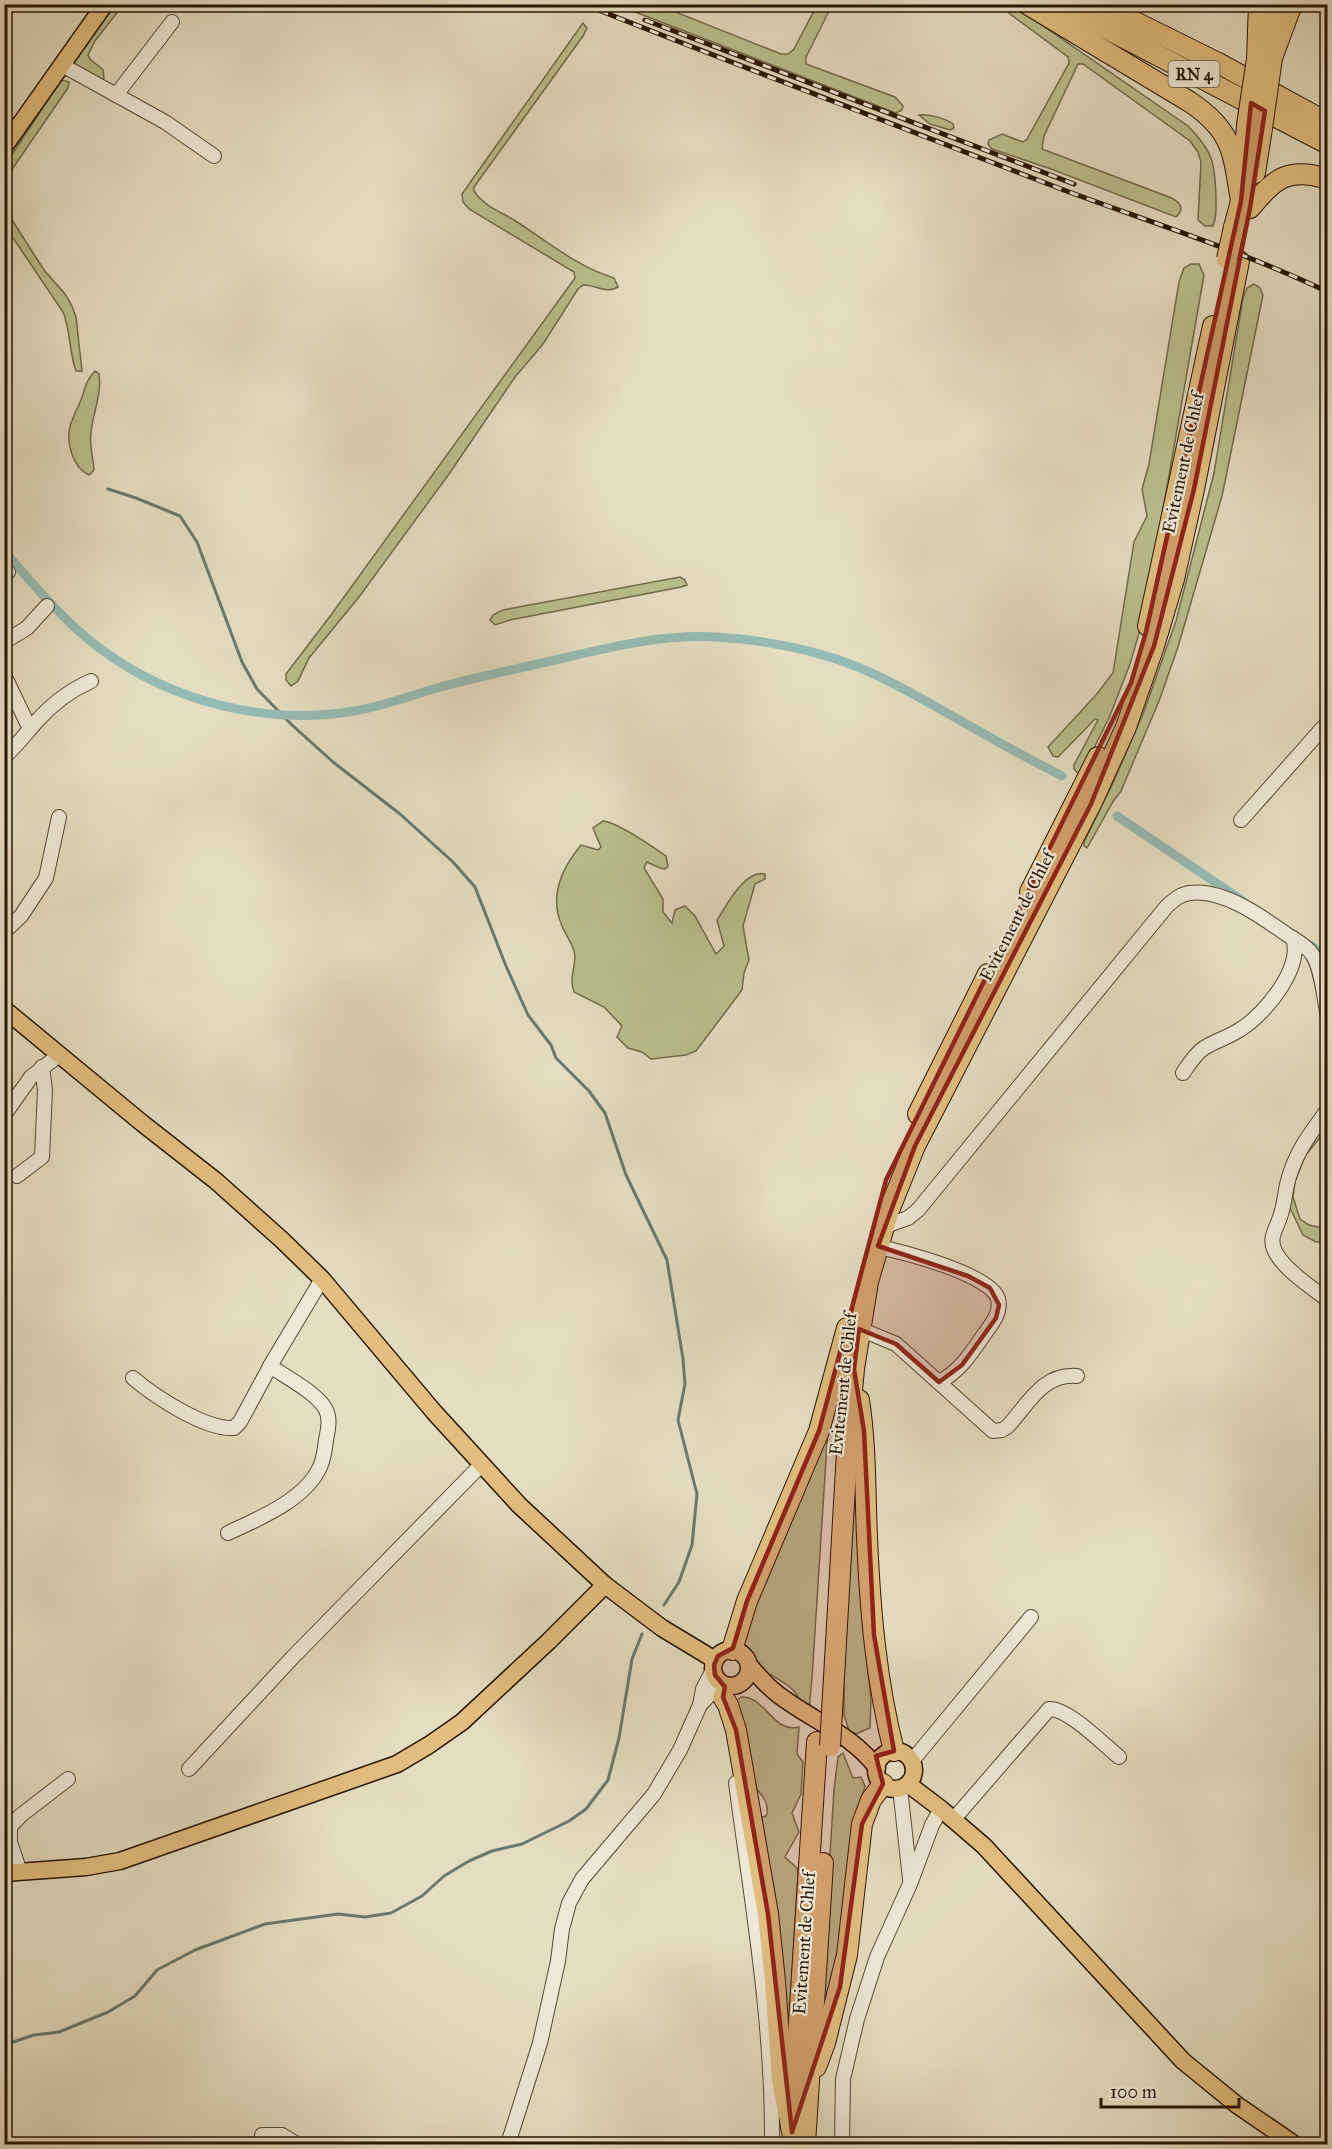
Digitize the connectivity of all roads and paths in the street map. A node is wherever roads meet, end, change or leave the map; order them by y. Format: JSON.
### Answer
{"nodes":[{"id":1,"x":105,"y":4,"type":"edge"},
{"id":2,"x":1027,"y":4,"type":"edge"},
{"id":3,"x":1059,"y":4,"type":"edge"},
{"id":4,"x":1099,"y":4,"type":"edge"},
{"id":5,"x":1259,"y":4,"type":"edge"},
{"id":6,"x":1274,"y":4,"type":"edge"},
{"id":7,"x":1292,"y":4,"type":"edge"},
{"id":8,"x":172,"y":22,"type":"dead end"},
{"id":9,"x":1265,"y":58,"type":"junction"},
{"id":10,"x":62,"y":65,"type":"junction"},
{"id":11,"x":116,"y":95,"type":"junction"},
{"id":12,"x":1298,"y":106,"type":"junction"},
{"id":13,"x":1328,"y":117,"type":"edge"},
{"id":14,"x":1328,"y":123,"type":"edge"},
{"id":15,"x":1328,"y":144,"type":"edge"},
{"id":16,"x":4,"y":147,"type":"edge"},
{"id":17,"x":214,"y":156,"type":"dead end"},
{"id":18,"x":1328,"y":178,"type":"edge"},
{"id":19,"x":1245,"y":204,"type":"junction"},
{"id":20,"x":1233,"y":260,"type":"junction"},
{"id":21,"x":47,"y":606,"type":"dead end"},
{"id":22,"x":4,"y":642,"type":"edge"},
{"id":23,"x":4,"y":675,"type":"edge"},
{"id":24,"x":91,"y":681,"type":"dead end"},
{"id":25,"x":1328,"y":722,"type":"edge"},
{"id":26,"x":30,"y":729,"type":"junction"},
{"id":27,"x":4,"y":757,"type":"edge"},
{"id":28,"x":59,"y":817,"type":"dead end"},
{"id":29,"x":1241,"y":820,"type":"dead end"},
{"id":30,"x":4,"y":932,"type":"edge"},
{"id":31,"x":1293,"y":938,"type":"junction"},
{"id":32,"x":4,"y":1009,"type":"edge"},
{"id":33,"x":1328,"y":1016,"type":"edge"},
{"id":34,"x":59,"y":1055,"type":"junction"},
{"id":35,"x":42,"y":1067,"type":"junction"},
{"id":36,"x":1183,"y":1073,"type":"dead end"},
{"id":37,"x":1328,"y":1109,"type":"edge"},
{"id":38,"x":4,"y":1115,"type":"edge"},
{"id":39,"x":17,"y":1176,"type":"dead end"},
{"id":40,"x":884,"y":1227,"type":"junction"},
{"id":41,"x":878,"y":1247,"type":"junction"},
{"id":42,"x":322,"y":1279,"type":"junction"},
{"id":43,"x":1328,"y":1300,"type":"edge"},
{"id":44,"x":853,"y":1328,"type":"junction"},
{"id":45,"x":270,"y":1366,"type":"junction"},
{"id":46,"x":854,"y":1369,"type":"junction"},
{"id":47,"x":1077,"y":1376,"type":"dead end"},
{"id":48,"x":133,"y":1378,"type":"dead end"},
{"id":49,"x":939,"y":1382,"type":"junction"},
{"id":50,"x":482,"y":1464,"type":"junction"},
{"id":51,"x":228,"y":1533,"type":"dead end"},
{"id":52,"x":605,"y":1585,"type":"junction"},
{"id":53,"x":1031,"y":1617,"type":"dead end"},
{"id":54,"x":749,"y":1665,"type":"junction"},
{"id":55,"x":724,"y":1676,"type":"junction"},
{"id":56,"x":775,"y":1692,"type":"junction"},
{"id":57,"x":825,"y":1711,"type":"junction"},
{"id":58,"x":832,"y":1742,"type":"junction"},
{"id":59,"x":891,"y":1752,"type":"junction"},
{"id":60,"x":1119,"y":1757,"type":"dead end"},
{"id":61,"x":912,"y":1761,"type":"junction"},
{"id":62,"x":189,"y":1769,"type":"dead end"},
{"id":63,"x":68,"y":1779,"type":"dead end"},
{"id":64,"x":892,"y":1781,"type":"junction"},
{"id":65,"x":947,"y":1814,"type":"junction"},
{"id":66,"x":12,"y":1873,"type":"edge"},
{"id":67,"x":910,"y":1884,"type":"junction"},
{"id":68,"x":809,"y":2086,"type":"junction"},
{"id":69,"x":262,"y":2135,"type":"dead end"},
{"id":70,"x":796,"y":2140,"type":"edge"},
{"id":71,"x":297,"y":2145,"type":"edge"},
{"id":72,"x":508,"y":2145,"type":"edge"},
{"id":73,"x":772,"y":2145,"type":"edge"},
{"id":74,"x":842,"y":2145,"type":"edge"},
{"id":75,"x":1294,"y":2145,"type":"edge"}],
"edges":[{"from":1,"to":10,"type":"main road"},
{"from":2,"to":19,"type":"highway"},
{"from":3,"to":15,"type":"highway","number":"RN 4"},
{"from":4,"to":12,"type":"highway","number":"RN 4"},
{"from":5,"to":9,"type":"highway"},
{"from":6,"to":9,"type":"highway"},
{"from":7,"to":9,"type":"highway"},
{"from":8,"to":11,"type":"street"},
{"from":9,"to":19,"type":"highway","name":"Evitement de Chlef","bridge":true},
{"from":10,"to":11,"type":"street"},
{"from":10,"to":16,"type":"main road"},
{"from":11,"to":17,"type":"street"},
{"from":12,"to":13,"type":"highway"},
{"from":12,"to":14,"type":"highway","number":"RN 4"},
{"from":18,"to":19,"type":"highway"},
{"from":19,"to":20,"type":"highway","name":"Evitement de Chlef","bridge":true},
{"from":20,"to":40,"type":"highway","name":"Evitement de Chlef"},
{"from":20,"to":44,"type":"highway","name":"Evitement de Chlef"},
{"from":21,"to":22,"type":"street"},
{"from":23,"to":26,"type":"street"},
{"from":24,"to":26,"type":"street"},
{"from":25,"to":29,"type":"street"},
{"from":26,"to":27,"type":"street"},
{"from":28,"to":30,"type":"street"},
{"from":31,"to":33,"type":"street"},
{"from":31,"to":36,"type":"street"},
{"from":31,"to":40,"type":"street"},
{"from":32,"to":34,"type":"main road"},
{"from":34,"to":35,"type":"street"},
{"from":34,"to":42,"type":"main road"},
{"from":35,"to":38,"type":"street"},
{"from":35,"to":39,"type":"street"},
{"from":37,"to":43,"type":"street"},
{"from":40,"to":41,"type":"highway","name":"Evitement de Chlef"},
{"from":41,"to":44,"type":"highway","name":"Evitement de Chlef"},
{"from":41,"to":49,"type":"street"},
{"from":42,"to":45,"type":"street"},
{"from":42,"to":50,"type":"main road"},
{"from":44,"to":46,"type":"highway","name":"Evitement de Chlef"},
{"from":44,"to":49,"type":"street"},
{"from":44,"to":55,"type":"highway"},
{"from":44,"to":57,"type":"highway","name":"Evitement de Chlef"},
{"from":45,"to":48,"type":"street"},
{"from":45,"to":51,"type":"street"},
{"from":46,"to":57,"type":"highway","name":"Evitement de Chlef"},
{"from":46,"to":59,"type":"highway"},
{"from":47,"to":49,"type":"street"},
{"from":50,"to":52,"type":"main road"},
{"from":50,"to":62,"type":"street"},
{"from":52,"to":55,"type":"main road"},
{"from":52,"to":66,"type":"main road"},
{"from":53,"to":61,"type":"street"},
{"from":54,"to":55,"type":"main road"},
{"from":54,"to":55,"type":"main road"},
{"from":54,"to":56,"type":"main road"},
{"from":55,"to":56,"type":"main road"},
{"from":55,"to":70,"type":"highway"},
{"from":55,"to":72,"type":"street"},
{"from":55,"to":73,"type":"street"},
{"from":56,"to":58,"type":"main road"},
{"from":57,"to":58,"type":"highway"},
{"from":58,"to":59,"type":"main road"},
{"from":58,"to":64,"type":"main road"},
{"from":58,"to":68,"type":"highway","name":"Evitement de Chlef"},
{"from":58,"to":70,"type":"highway","name":"Evitement de Chlef"},
{"from":59,"to":61,"type":"main road"},
{"from":59,"to":64,"type":"main road"},
{"from":60,"to":65,"type":"street"},
{"from":61,"to":64,"type":"main road"},
{"from":63,"to":66,"type":"street"},
{"from":64,"to":65,"type":"main road"},
{"from":64,"to":67,"type":"street"},
{"from":64,"to":68,"type":"highway"},
{"from":65,"to":67,"type":"street"},
{"from":65,"to":75,"type":"main road"},
{"from":67,"to":74,"type":"street"},
{"from":68,"to":70,"type":"highway","name":"Evitement de Chlef"},
{"from":69,"to":71,"type":"street"}]}
